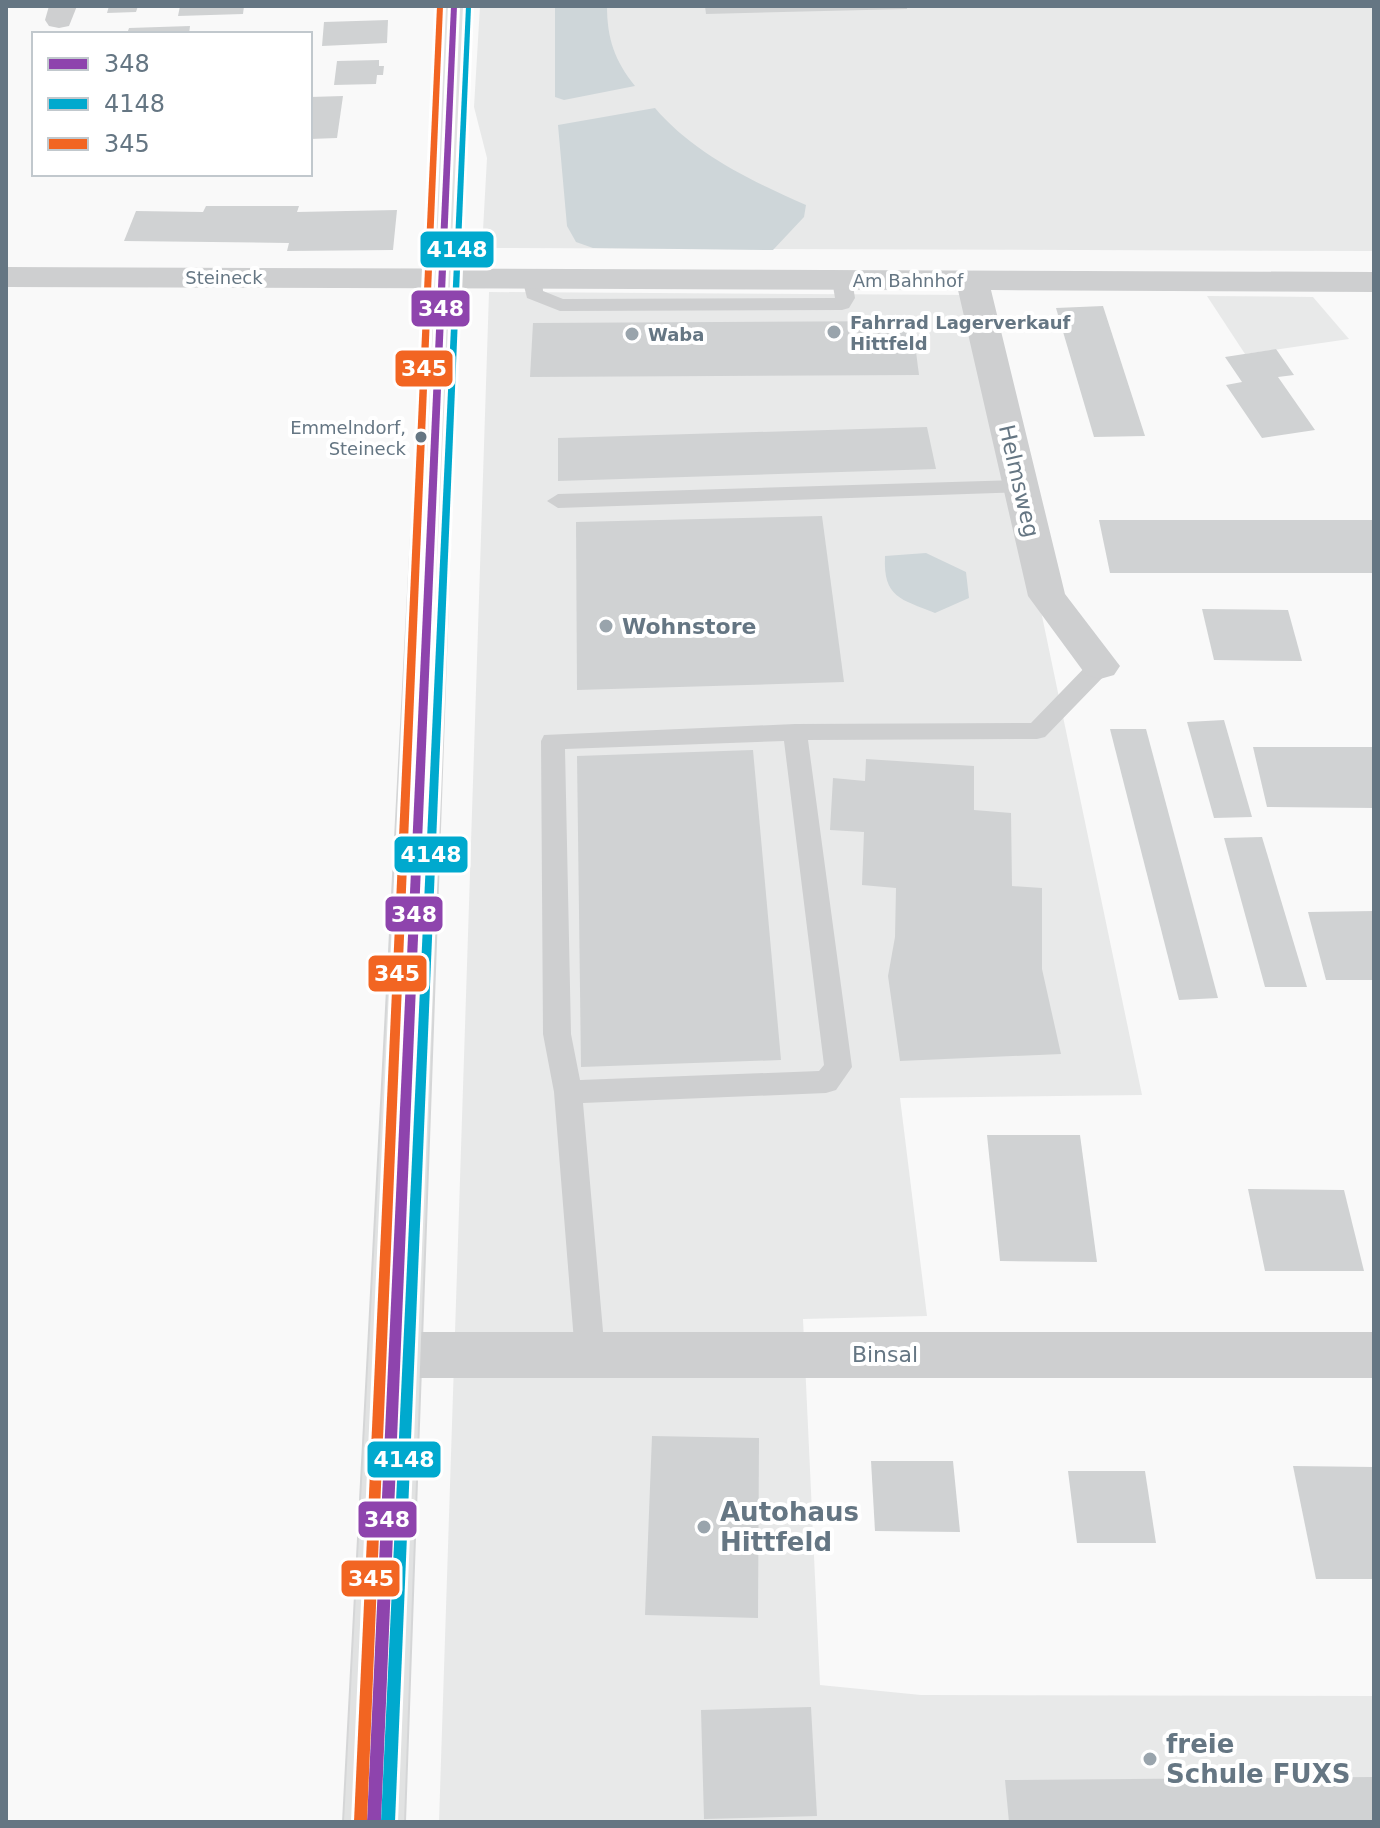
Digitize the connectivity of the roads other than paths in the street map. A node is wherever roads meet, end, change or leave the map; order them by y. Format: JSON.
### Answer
{"nodes":[{"id":1,"x":454,"y":6,"type":"edge"},
{"id":2,"x":6,"y":277,"type":"edge"},
{"id":3,"x":442,"y":278,"type":"junction"},
{"id":4,"x":972,"y":280,"type":"junction"},
{"id":5,"x":1374,"y":282,"type":"edge"},
{"id":6,"x":1021,"y":487,"type":"junction"},
{"id":7,"x":558,"y":501,"type":"dead end"},
{"id":8,"x":1100,"y":666,"type":"joint"},
{"id":9,"x":795,"y":732,"type":"junction"},
{"id":10,"x":568,"y":1092,"type":"junction"},
{"id":11,"x":590,"y":1354,"type":"junction"},
{"id":12,"x":397,"y":1355,"type":"junction"},
{"id":13,"x":1374,"y":1355,"type":"edge"},
{"id":14,"x":374,"y":1822,"type":"edge"}],
"edges":[{"from":1,"to":3,"type":"main road"},
{"from":2,"to":3,"type":"street","name":"Steineck"},
{"from":3,"to":4,"type":"street","name":"Am Bahnhof"},
{"from":3,"to":12,"type":"main road"},
{"from":4,"to":5,"type":"street","name":"Am Bahnhof"},
{"from":4,"to":6,"type":"street","name":"Helmsweg"},
{"from":6,"to":7,"type":"lane"},
{"from":6,"to":8,"type":"street","name":"Helmsweg"},
{"from":8,"to":9,"type":"lane"},
{"from":9,"to":10,"type":"lane"},
{"from":9,"to":10,"type":"lane"},
{"from":10,"to":11,"type":"lane"},
{"from":11,"to":12,"type":"street","name":"Binsal"},
{"from":11,"to":13,"type":"street","name":"Binsal"},
{"from":12,"to":14,"type":"main road"}]}
